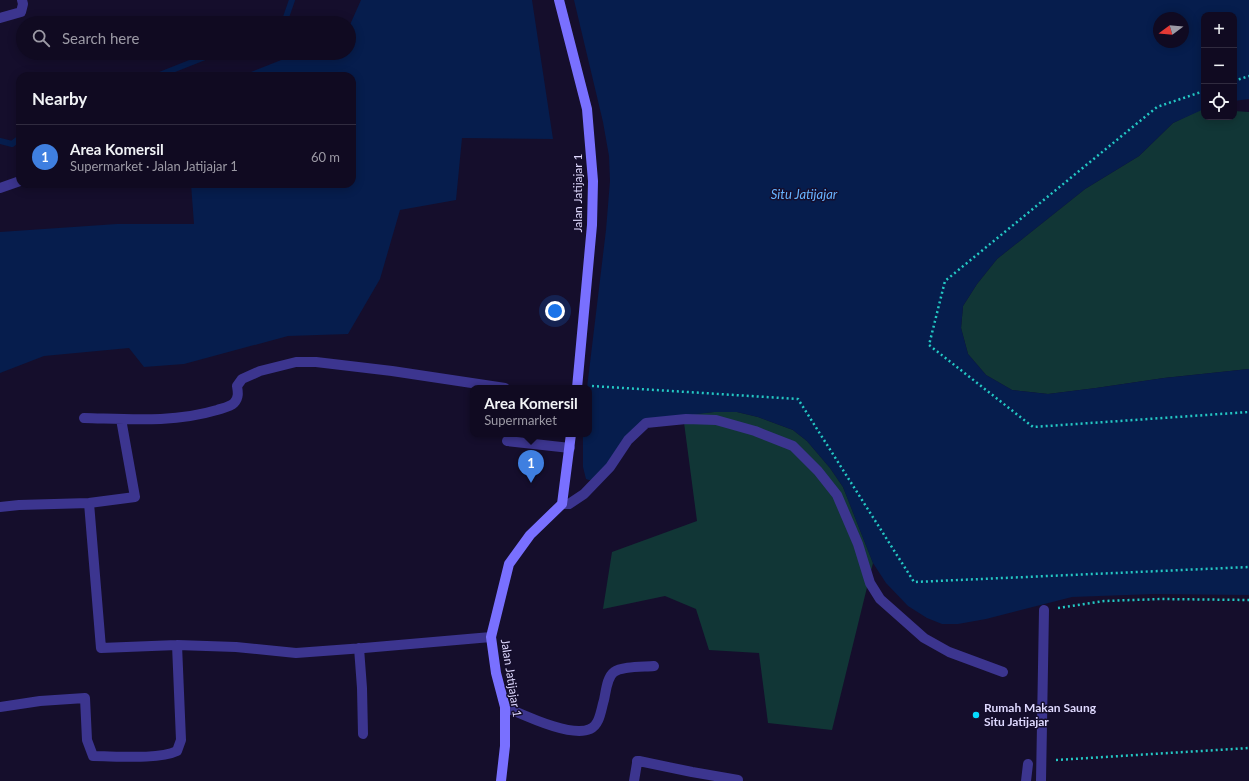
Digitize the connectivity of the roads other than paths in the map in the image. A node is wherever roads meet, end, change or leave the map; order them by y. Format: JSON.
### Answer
{"nodes":[{"id":1,"x":22,"y":0,"type":"edge"},
{"id":2,"x":559,"y":0,"type":"edge"},
{"id":3,"x":0,"y":18,"type":"edge"},
{"id":4,"x":16,"y":182,"type":"edge"},
{"id":5,"x":0,"y":188,"type":"edge"},
{"id":6,"x":485,"y":385,"type":"edge"},
{"id":7,"x":577,"y":385,"type":"edge"},
{"id":8,"x":84,"y":418,"type":"dead end"},
{"id":9,"x":121,"y":419,"type":"junction"},
{"id":10,"x":571,"y":437,"type":"edge"},
{"id":11,"x":507,"y":441,"type":"dead end"},
{"id":12,"x":570,"y":448,"type":"junction"},
{"id":13,"x":89,"y":504,"type":"junction"},
{"id":14,"x":562,"y":504,"type":"junction"},
{"id":15,"x":0,"y":507,"type":"edge"},
{"id":16,"x":1044,"y":610,"type":"road end"},
{"id":17,"x":491,"y":637,"type":"junction"},
{"id":18,"x":176,"y":645,"type":"junction"},
{"id":19,"x":359,"y":648,"type":"junction"},
{"id":20,"x":654,"y":666,"type":"dead end"},
{"id":21,"x":1003,"y":672,"type":"dead end"},
{"id":22,"x":0,"y":707,"type":"edge"},
{"id":23,"x":505,"y":707,"type":"junction"},
{"id":24,"x":363,"y":734,"type":"dead end"},
{"id":25,"x":1028,"y":764,"type":"dead end"},
{"id":26,"x":501,"y":781,"type":"edge"},
{"id":27,"x":634,"y":781,"type":"edge"},
{"id":28,"x":739,"y":781,"type":"edge"},
{"id":29,"x":1026,"y":781,"type":"edge"},
{"id":30,"x":1042,"y":781,"type":"edge"}],
"edges":[{"from":1,"to":3,"type":"street"},
{"from":2,"to":7,"type":"street","name":"Jalan Jatijajar 1"},
{"from":4,"to":5,"type":"street"},
{"from":6,"to":9,"type":"street"},
{"from":8,"to":9,"type":"street"},
{"from":9,"to":13,"type":"street"},
{"from":10,"to":12,"type":"street"},
{"from":11,"to":12,"type":"street"},
{"from":12,"to":14,"type":"street"},
{"from":13,"to":15,"type":"street"},
{"from":13,"to":18,"type":"street"},
{"from":14,"to":17,"type":"street","name":"Jalan Jatijajar 1"},
{"from":14,"to":21,"type":"street"},
{"from":16,"to":30,"type":"street"},
{"from":17,"to":19,"type":"street"},
{"from":17,"to":23,"type":"street","name":"Jalan Jatijajar 1"},
{"from":18,"to":19,"type":"street"},
{"from":18,"to":22,"type":"street"},
{"from":19,"to":24,"type":"street"},
{"from":20,"to":23,"type":"street"},
{"from":23,"to":26,"type":"street","name":"Jalan Jatijajar 1"},
{"from":25,"to":29,"type":"street"},
{"from":27,"to":28,"type":"street"}]}
